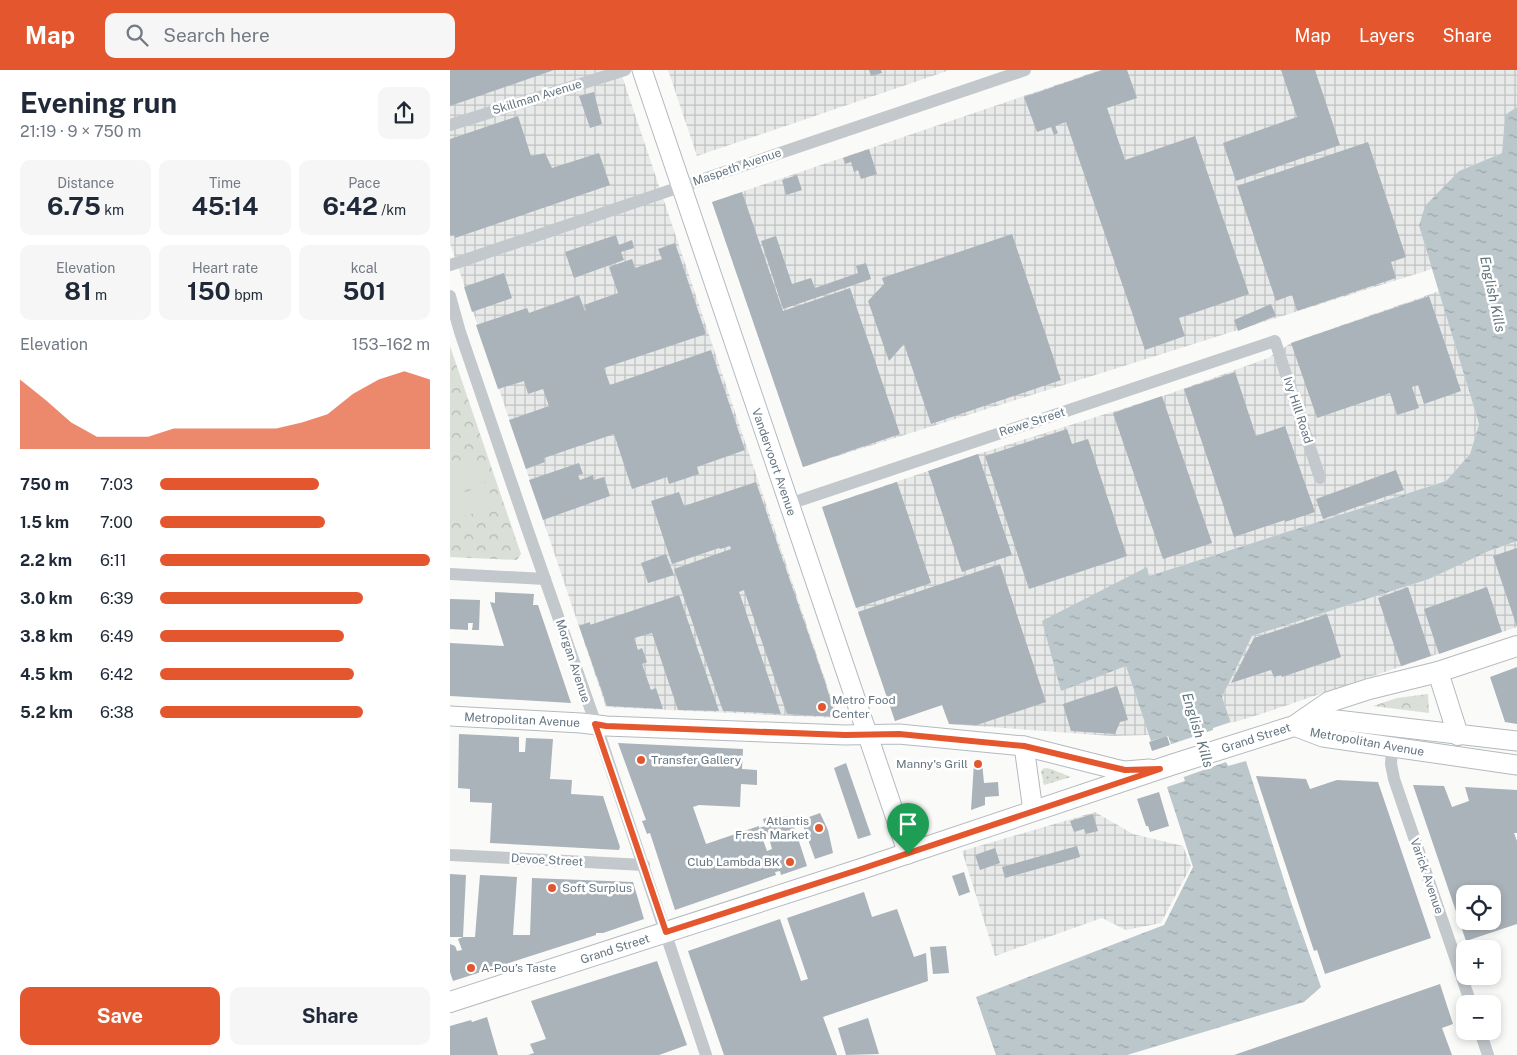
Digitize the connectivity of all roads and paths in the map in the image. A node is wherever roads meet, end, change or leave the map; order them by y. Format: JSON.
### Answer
{"nodes":[{"id":1,"x":625,"y":70,"type":"edge"},
{"id":2,"x":642,"y":70,"type":"edge"},
{"id":3,"x":1025,"y":70,"type":"edge"},
{"id":4,"x":450,"y":125,"type":"edge"},
{"id":5,"x":681,"y":186,"type":"junction"},
{"id":6,"x":450,"y":265,"type":"edge"},
{"id":7,"x":450,"y":296,"type":"edge"},
{"id":8,"x":1275,"y":341,"type":"joint"},
{"id":9,"x":1320,"y":478,"type":"dead end"},
{"id":10,"x":789,"y":504,"type":"junction"},
{"id":11,"x":450,"y":574,"type":"edge"},
{"id":12,"x":544,"y":579,"type":"junction"},
{"id":13,"x":1517,"y":646,"type":"edge"},
{"id":14,"x":1438,"y":672,"type":"junction"},
{"id":15,"x":450,"y":716,"type":"edge"},
{"id":16,"x":595,"y":724,"type":"junction"},
{"id":17,"x":1294,"y":726,"type":"junction"},
{"id":18,"x":867,"y":734,"type":"junction"},
{"id":19,"x":1458,"y":735,"type":"junction"},
{"id":20,"x":1517,"y":741,"type":"edge"},
{"id":21,"x":1024,"y":746,"type":"junction"},
{"id":22,"x":1392,"y":747,"type":"junction"},
{"id":23,"x":1517,"y":747,"type":"edge"},
{"id":24,"x":1517,"y":765,"type":"edge"},
{"id":25,"x":1160,"y":769,"type":"junction"},
{"id":26,"x":1033,"y":811,"type":"junction"},
{"id":27,"x":908,"y":854,"type":"junction"},
{"id":28,"x":450,"y":855,"type":"edge"},
{"id":29,"x":644,"y":865,"type":"junction"},
{"id":30,"x":666,"y":932,"type":"junction"},
{"id":31,"x":1468,"y":995,"type":"edge"},
{"id":32,"x":450,"y":1002,"type":"edge"},
{"id":33,"x":1483,"y":1040,"type":"edge"},
{"id":34,"x":706,"y":1055,"type":"edge"},
{"id":35,"x":1488,"y":1055,"type":"edge"}],
"edges":[{"from":1,"to":4,"type":"street","name":"Skillman Avenue"},
{"from":2,"to":5,"type":"main road","name":"Vandervoort Avenue"},
{"from":3,"to":5,"type":"street","name":"Maspeth Avenue"},
{"from":5,"to":6,"type":"street","name":"Maspeth Avenue"},
{"from":5,"to":10,"type":"main road","name":"Vandervoort Avenue"},
{"from":7,"to":12,"type":"street","name":"Morgan Avenue"},
{"from":8,"to":9,"type":"street","name":"Ivy Hill Road"},
{"from":8,"to":10,"type":"street","name":"Rewe Street"},
{"from":10,"to":18,"type":"main road","name":"Vandervoort Avenue"},
{"from":11,"to":12,"type":"street"},
{"from":12,"to":16,"type":"street","name":"Morgan Avenue"},
{"from":13,"to":14,"type":"main road","name":"Grand Street"},
{"from":14,"to":17,"type":"main road","name":"Grand Street"},
{"from":14,"to":19,"type":"main road"},
{"from":15,"to":16,"type":"main road","name":"Metropolitan Avenue"},
{"from":16,"to":18,"type":"main road","name":"Metropolitan Avenue"},
{"from":16,"to":29,"type":"street","name":"Morgan Avenue"},
{"from":17,"to":19,"type":"main road","name":"Metropolitan Avenue"},
{"from":17,"to":22,"type":"main road","name":"Metropolitan Avenue"},
{"from":17,"to":25,"type":"main road","name":"Grand Street"},
{"from":18,"to":21,"type":"main road","name":"Metropolitan Avenue"},
{"from":18,"to":27,"type":"main road","name":"Vandervoort Avenue"},
{"from":19,"to":20,"type":"main road","name":"Metropolitan Avenue"},
{"from":21,"to":25,"type":"main road","name":"Metropolitan Avenue"},
{"from":21,"to":26,"type":"main road"},
{"from":22,"to":23,"type":"main road"},
{"from":22,"to":24,"type":"main road","name":"Metropolitan Avenue"},
{"from":22,"to":31,"type":"street","name":"Varick Avenue"},
{"from":25,"to":26,"type":"main road","name":"Grand Street"},
{"from":26,"to":27,"type":"main road","name":"Grand Street"},
{"from":27,"to":30,"type":"main road","name":"Grand Street"},
{"from":28,"to":29,"type":"street","name":"Devoe Street"},
{"from":29,"to":30,"type":"street","name":"Morgan Avenue"},
{"from":30,"to":32,"type":"main road","name":"Grand Street"},
{"from":30,"to":34,"type":"street","name":"Morgan Avenue"},
{"from":33,"to":35,"type":"street"}]}
